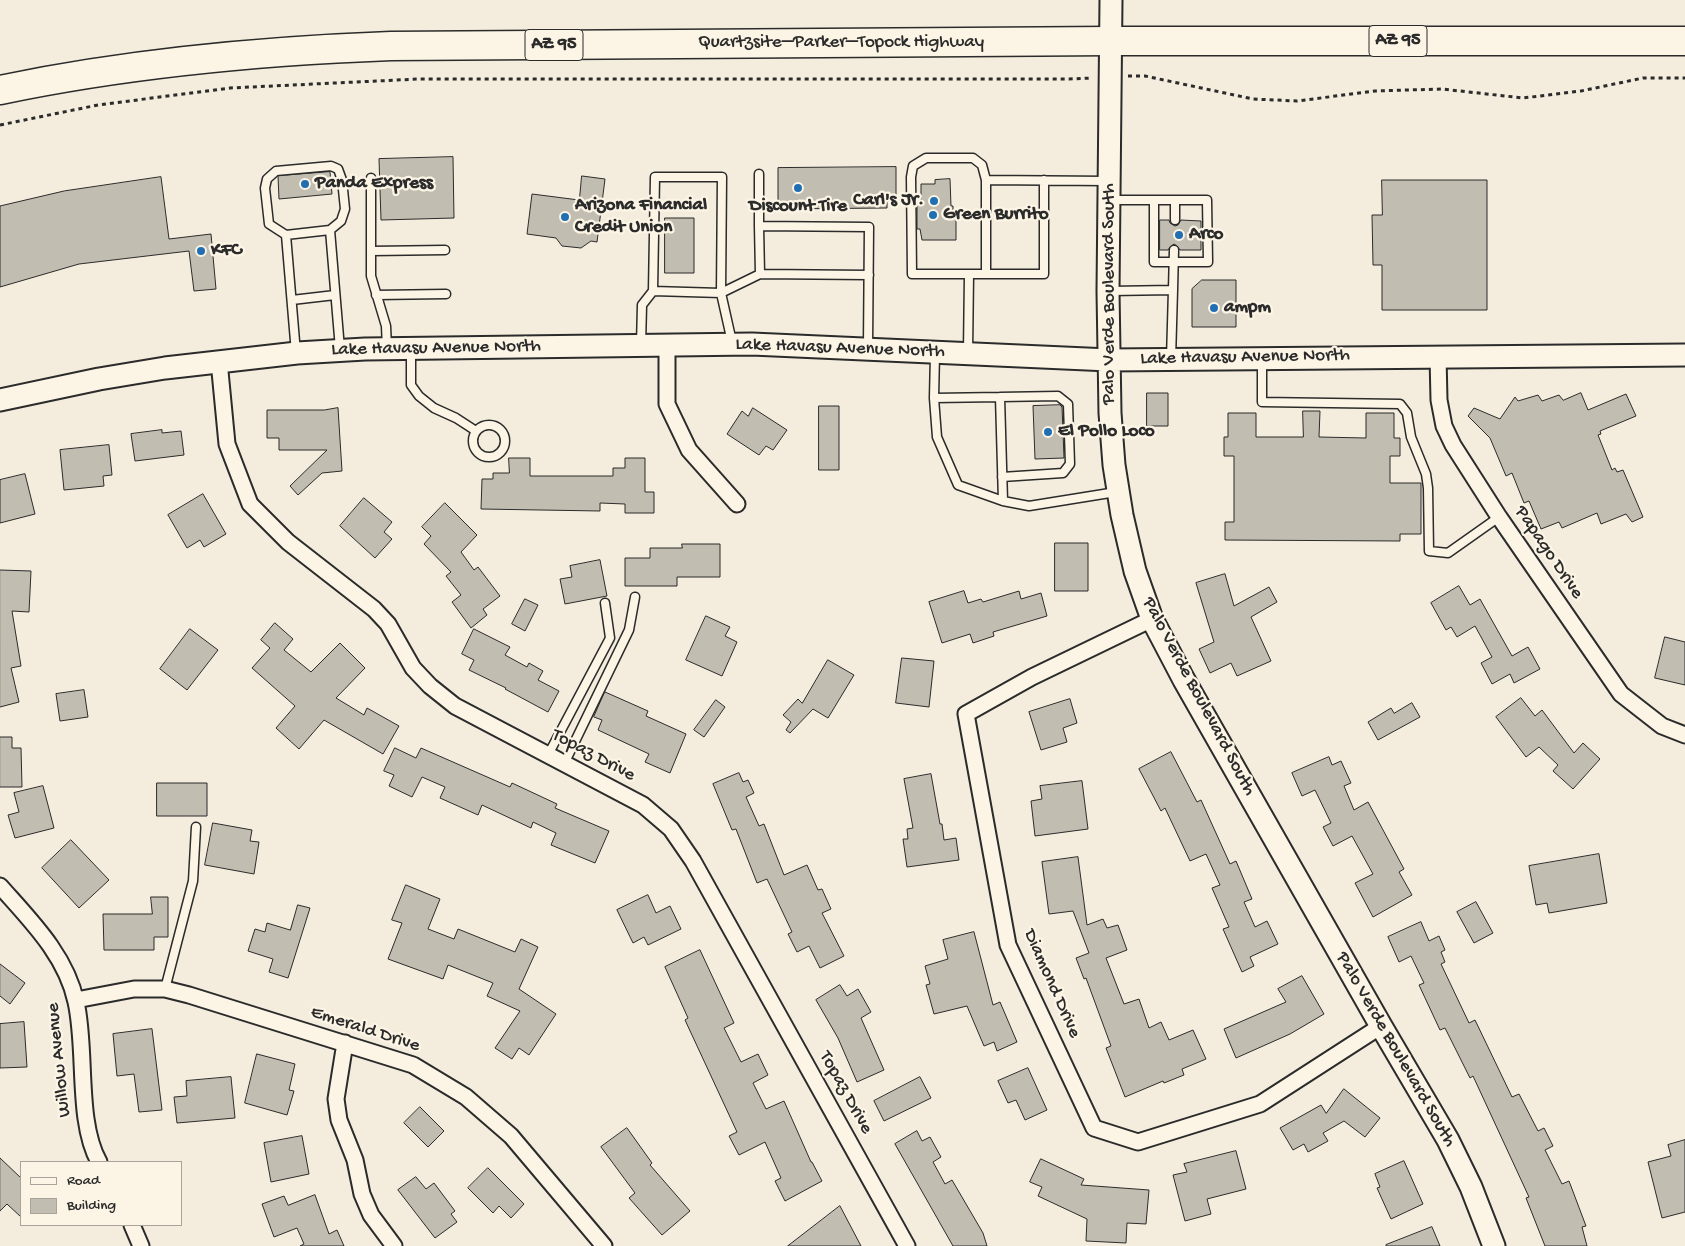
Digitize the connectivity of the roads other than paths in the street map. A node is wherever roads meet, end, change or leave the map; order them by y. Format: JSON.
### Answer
{"nodes":[{"id":1,"x":1111,"y":0,"type":"edge"},
{"id":2,"x":1111,"y":41,"type":"junction"},
{"id":3,"x":1685,"y":41,"type":"edge"},
{"id":4,"x":0,"y":90,"type":"edge"},
{"id":5,"x":759,"y":174,"type":"dead end"},
{"id":6,"x":371,"y":178,"type":"dead end"},
{"id":7,"x":986,"y":180,"type":"junction"},
{"id":8,"x":1044,"y":180,"type":"junction"},
{"id":9,"x":1110,"y":190,"type":"junction"},
{"id":10,"x":1154,"y":200,"type":"junction"},
{"id":11,"x":1175,"y":200,"type":"junction"},
{"id":12,"x":1175,"y":220,"type":"dead end"},
{"id":13,"x":760,"y":226,"type":"junction"},
{"id":14,"x":330,"y":230,"type":"junction"},
{"id":15,"x":286,"y":235,"type":"junction"},
{"id":16,"x":445,"y":250,"type":"dead end"},
{"id":17,"x":1174,"y":250,"type":"dead end"},
{"id":18,"x":371,"y":251,"type":"junction"},
{"id":19,"x":1174,"y":262,"type":"junction"},
{"id":20,"x":760,"y":274,"type":"junction"},
{"id":21,"x":969,"y":274,"type":"junction"},
{"id":22,"x":986,"y":274,"type":"junction"},
{"id":23,"x":869,"y":275,"type":"junction"},
{"id":24,"x":1173,"y":290,"type":"junction"},
{"id":25,"x":653,"y":291,"type":"junction"},
{"id":26,"x":1108,"y":291,"type":"junction"},
{"id":27,"x":721,"y":292,"type":"junction"},
{"id":28,"x":446,"y":294,"type":"dead end"},
{"id":29,"x":335,"y":295,"type":"junction"},
{"id":30,"x":376,"y":295,"type":"junction"},
{"id":31,"x":292,"y":300,"type":"junction"},
{"id":32,"x":732,"y":344,"type":"junction"},
{"id":33,"x":641,"y":345,"type":"junction"},
{"id":34,"x":667,"y":345,"type":"junction"},
{"id":35,"x":411,"y":348,"type":"junction"},
{"id":36,"x":387,"y":349,"type":"junction"},
{"id":37,"x":868,"y":349,"type":"junction"},
{"id":38,"x":340,"y":351,"type":"junction"},
{"id":39,"x":935,"y":352,"type":"junction"},
{"id":40,"x":296,"y":353,"type":"junction"},
{"id":41,"x":968,"y":354,"type":"junction"},
{"id":42,"x":1685,"y":354,"type":"edge"},
{"id":43,"x":1438,"y":356,"type":"junction"},
{"id":44,"x":1262,"y":358,"type":"junction"},
{"id":45,"x":1171,"y":359,"type":"junction"},
{"id":46,"x":1108,"y":360,"type":"junction"},
{"id":47,"x":219,"y":361,"type":"junction"},
{"id":48,"x":1000,"y":397,"type":"junction"},
{"id":49,"x":934,"y":398,"type":"junction"},
{"id":50,"x":0,"y":400,"type":"edge"},
{"id":51,"x":476,"y":432,"type":"junction"},
{"id":52,"x":1002,"y":477,"type":"junction"},
{"id":53,"x":1118,"y":492,"type":"junction"},
{"id":54,"x":1003,"y":501,"type":"junction"},
{"id":55,"x":737,"y":504,"type":"dead end"},
{"id":56,"x":1499,"y":517,"type":"junction"},
{"id":57,"x":636,"y":597,"type":"dead end"},
{"id":58,"x":605,"y":603,"type":"dead end"},
{"id":59,"x":1152,"y":619,"type":"junction"},
{"id":60,"x":1685,"y":735,"type":"edge"},
{"id":61,"x":548,"y":755,"type":"junction"},
{"id":62,"x":564,"y":764,"type":"junction"},
{"id":63,"x":196,"y":827,"type":"dead end"},
{"id":64,"x":0,"y":886,"type":"edge"},
{"id":65,"x":165,"y":989,"type":"junction"},
{"id":66,"x":76,"y":1000,"type":"junction"},
{"id":67,"x":1381,"y":1026,"type":"junction"},
{"id":68,"x":345,"y":1044,"type":"junction"},
{"id":69,"x":99,"y":1161,"type":"edge"},
{"id":70,"x":132,"y":1226,"type":"edge"},
{"id":71,"x":141,"y":1246,"type":"edge"},
{"id":72,"x":394,"y":1246,"type":"edge"},
{"id":73,"x":604,"y":1246,"type":"edge"},
{"id":74,"x":907,"y":1246,"type":"edge"},
{"id":75,"x":1494,"y":1246,"type":"edge"}],
"edges":[{"from":1,"to":2,"type":"main road","name":"Palo Verde Boulevard South"},
{"from":2,"to":3,"type":"highway","name":"Quartzsite–Parker–Topock Highway","number":"AZ 95"},
{"from":2,"to":4,"type":"highway","name":"Quartzsite–Parker–Topock Highway","number":"AZ 95"},
{"from":2,"to":9,"type":"main road","name":"Palo Verde Boulevard South"},
{"from":5,"to":13,"type":"lane"},
{"from":6,"to":18,"type":"lane"},
{"from":7,"to":8,"type":"lane"},
{"from":7,"to":21,"type":"lane"},
{"from":7,"to":22,"type":"lane"},
{"from":8,"to":9,"type":"lane"},
{"from":8,"to":22,"type":"lane"},
{"from":9,"to":10,"type":"lane"},
{"from":9,"to":26,"type":"main road","name":"Palo Verde Boulevard South"},
{"from":10,"to":11,"type":"lane"},
{"from":10,"to":19,"type":"lane"},
{"from":11,"to":12,"type":"lane"},
{"from":11,"to":19,"type":"lane"},
{"from":13,"to":20,"type":"lane"},
{"from":13,"to":23,"type":"lane"},
{"from":14,"to":15,"type":"lane"},
{"from":14,"to":15,"type":"lane"},
{"from":14,"to":29,"type":"lane"},
{"from":15,"to":31,"type":"lane"},
{"from":16,"to":18,"type":"lane"},
{"from":17,"to":19,"type":"lane"},
{"from":18,"to":30,"type":"lane"},
{"from":19,"to":24,"type":"lane"},
{"from":20,"to":23,"type":"lane"},
{"from":20,"to":27,"type":"lane"},
{"from":21,"to":22,"type":"lane"},
{"from":21,"to":41,"type":"lane"},
{"from":23,"to":37,"type":"lane"},
{"from":24,"to":26,"type":"lane"},
{"from":24,"to":45,"type":"lane"},
{"from":25,"to":27,"type":"lane"},
{"from":25,"to":27,"type":"lane"},
{"from":25,"to":33,"type":"lane"},
{"from":26,"to":46,"type":"main road","name":"Palo Verde Boulevard South"},
{"from":27,"to":32,"type":"lane"},
{"from":28,"to":30,"type":"lane"},
{"from":29,"to":31,"type":"lane"},
{"from":29,"to":38,"type":"lane"},
{"from":30,"to":36,"type":"lane"},
{"from":31,"to":40,"type":"lane"},
{"from":32,"to":34,"type":"main road","name":"Lake Havasu Avenue North"},
{"from":32,"to":37,"type":"main road","name":"Lake Havasu Avenue North"},
{"from":33,"to":34,"type":"main road","name":"Lake Havasu Avenue North"},
{"from":33,"to":35,"type":"main road","name":"Lake Havasu Avenue North"},
{"from":34,"to":55,"type":"street"},
{"from":35,"to":36,"type":"main road","name":"Lake Havasu Avenue North"},
{"from":35,"to":51,"type":"lane"},
{"from":36,"to":38,"type":"main road","name":"Lake Havasu Avenue North"},
{"from":37,"to":39,"type":"main road","name":"Lake Havasu Avenue North"},
{"from":38,"to":40,"type":"main road","name":"Lake Havasu Avenue North"},
{"from":39,"to":41,"type":"main road","name":"Lake Havasu Avenue North"},
{"from":39,"to":49,"type":"lane"},
{"from":40,"to":47,"type":"main road","name":"Lake Havasu Avenue North"},
{"from":41,"to":46,"type":"main road","name":"Lake Havasu Avenue North"},
{"from":42,"to":43,"type":"main road","name":"Lake Havasu Avenue North"},
{"from":43,"to":44,"type":"main road","name":"Lake Havasu Avenue North"},
{"from":43,"to":56,"type":"street","name":"Papago Drive"},
{"from":44,"to":45,"type":"main road","name":"Lake Havasu Avenue North"},
{"from":44,"to":56,"type":"lane"},
{"from":45,"to":46,"type":"main road","name":"Lake Havasu Avenue North"},
{"from":46,"to":53,"type":"main road","name":"Palo Verde Boulevard South"},
{"from":47,"to":50,"type":"main road","name":"Lake Havasu Avenue North"},
{"from":47,"to":61,"type":"street","name":"Topaz Drive"},
{"from":48,"to":49,"type":"lane"},
{"from":48,"to":52,"type":"lane"},
{"from":48,"to":52,"type":"lane"},
{"from":49,"to":54,"type":"lane"},
{"from":51,"to":51,"type":"lane"},
{"from":52,"to":54,"type":"lane"},
{"from":53,"to":54,"type":"lane"},
{"from":53,"to":59,"type":"main road","name":"Palo Verde Boulevard South"},
{"from":56,"to":60,"type":"street","name":"Papago Drive"},
{"from":57,"to":62,"type":"lane"},
{"from":58,"to":61,"type":"lane"},
{"from":59,"to":67,"type":"main road","name":"Palo Verde Boulevard South"},
{"from":59,"to":67,"type":"street","name":"Diamond Drive"},
{"from":61,"to":62,"type":"street","name":"Topaz Drive"},
{"from":62,"to":74,"type":"street","name":"Topaz Drive"},
{"from":63,"to":65,"type":"lane"},
{"from":64,"to":66,"type":"street","name":"Willow Avenue"},
{"from":65,"to":66,"type":"street","name":"Emerald Drive"},
{"from":65,"to":68,"type":"street","name":"Emerald Drive"},
{"from":66,"to":69,"type":"street","name":"Willow Avenue"},
{"from":67,"to":75,"type":"main road","name":"Palo Verde Boulevard South"},
{"from":68,"to":72,"type":"street"},
{"from":68,"to":73,"type":"street","name":"Emerald Drive"},
{"from":70,"to":71,"type":"street"}]}
